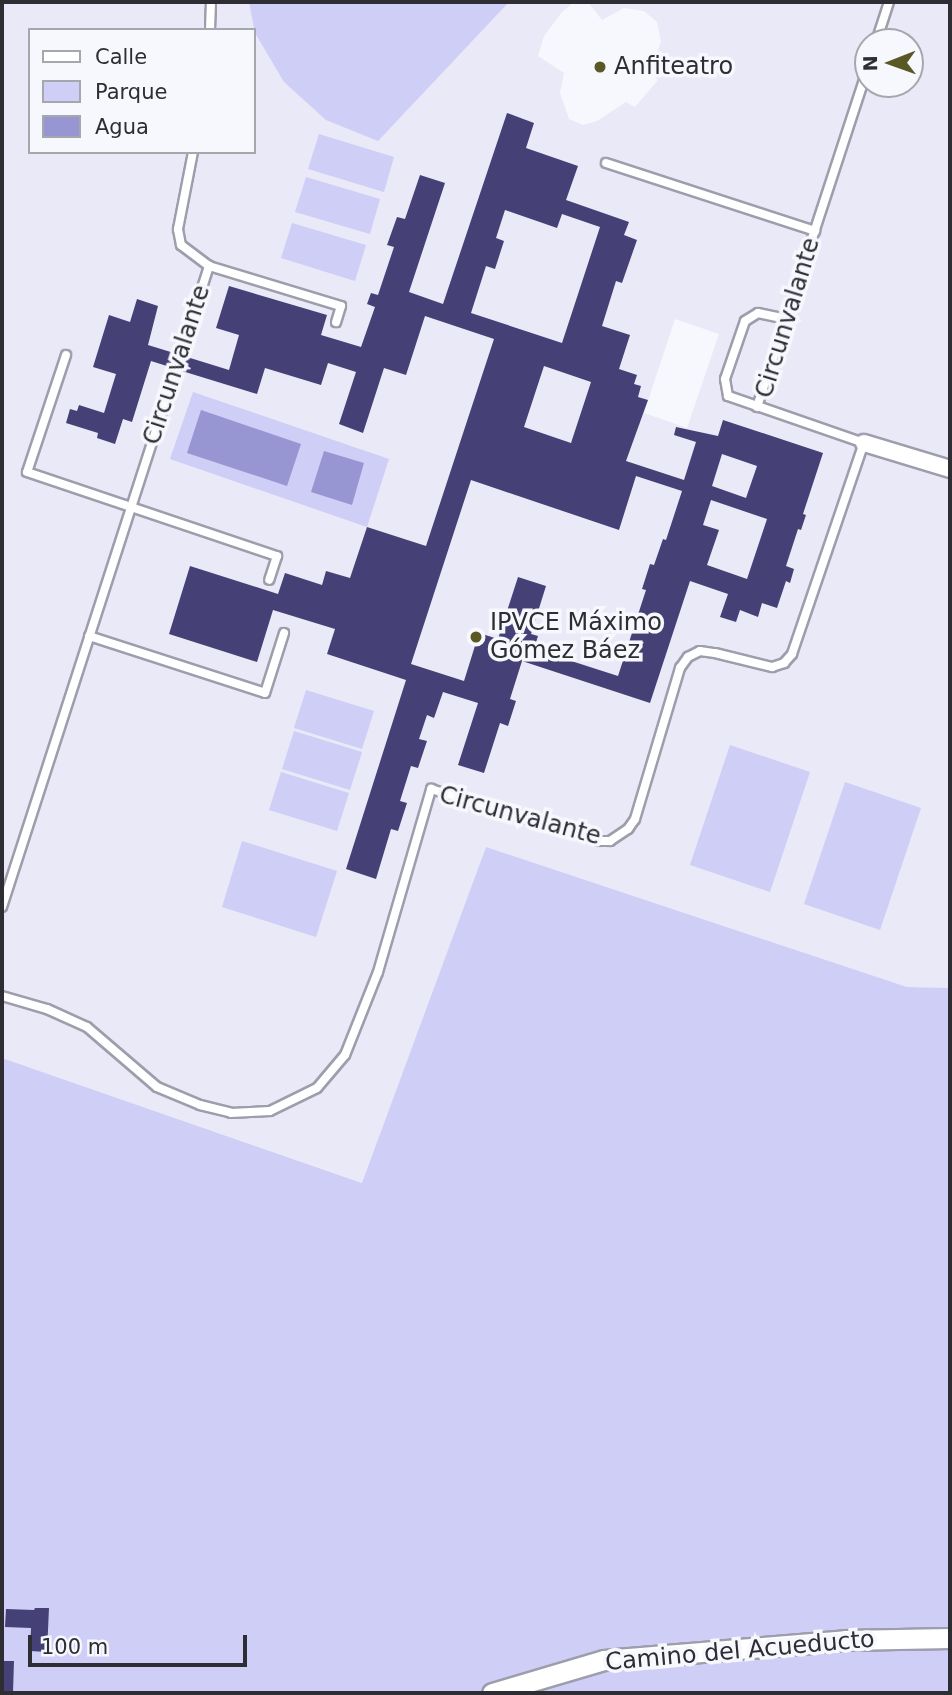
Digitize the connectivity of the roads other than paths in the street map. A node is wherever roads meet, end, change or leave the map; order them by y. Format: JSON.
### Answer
{"nodes":[{"id":1,"x":211,"y":2,"type":"edge"},
{"id":2,"x":889,"y":2,"type":"edge"},
{"id":3,"x":210,"y":28,"type":"edge"},
{"id":4,"x":881,"y":28,"type":"edge"},
{"id":5,"x":858,"y":98,"type":"edge"},
{"id":6,"x":193,"y":154,"type":"edge"},
{"id":7,"x":606,"y":163,"type":"dead end"},
{"id":8,"x":815,"y":231,"type":"junction"},
{"id":9,"x":209,"y":266,"type":"junction"},
{"id":10,"x":786,"y":319,"type":"junction"},
{"id":11,"x":336,"y":322,"type":"dead end"},
{"id":12,"x":66,"y":355,"type":"dead end"},
{"id":13,"x":757,"y":407,"type":"junction"},
{"id":14,"x":864,"y":443,"type":"junction"},
{"id":15,"x":950,"y":469,"type":"edge"},
{"id":16,"x":131,"y":507,"type":"junction"},
{"id":17,"x":269,"y":580,"type":"dead end"},
{"id":18,"x":284,"y":633,"type":"dead end"},
{"id":19,"x":89,"y":636,"type":"junction"},
{"id":20,"x":5,"y":884,"type":"edge"},
{"id":21,"x":2,"y":906,"type":"edge"},
{"id":22,"x":2,"y":996,"type":"edge"},
{"id":23,"x":950,"y":1638,"type":"edge"},
{"id":24,"x":492,"y":1693,"type":"edge"}],
"edges":[{"from":1,"to":3,"type":"lane"},
{"from":2,"to":4,"type":"lane"},
{"from":5,"to":8,"type":"lane","name":"Circunvalante"},
{"from":6,"to":9,"type":"lane","name":"Circunvalante"},
{"from":7,"to":8,"type":"lane"},
{"from":8,"to":10,"type":"lane","name":"Circunvalante"},
{"from":9,"to":11,"type":"lane"},
{"from":9,"to":16,"type":"lane","name":"Circunvalante"},
{"from":10,"to":13,"type":"lane","name":"Circunvalante"},
{"from":10,"to":13,"type":"lane"},
{"from":12,"to":16,"type":"lane"},
{"from":13,"to":14,"type":"lane","name":"Circunvalante"},
{"from":14,"to":15,"type":"street"},
{"from":14,"to":22,"type":"lane","name":"Circunvalante"},
{"from":16,"to":17,"type":"lane"},
{"from":16,"to":19,"type":"lane","name":"Circunvalante"},
{"from":18,"to":19,"type":"lane"},
{"from":19,"to":20,"type":"lane","name":"Circunvalante"},
{"from":20,"to":21,"type":"lane","name":"Circunvalante"},
{"from":23,"to":24,"type":"street","name":"Camino del Acueducto"}]}
